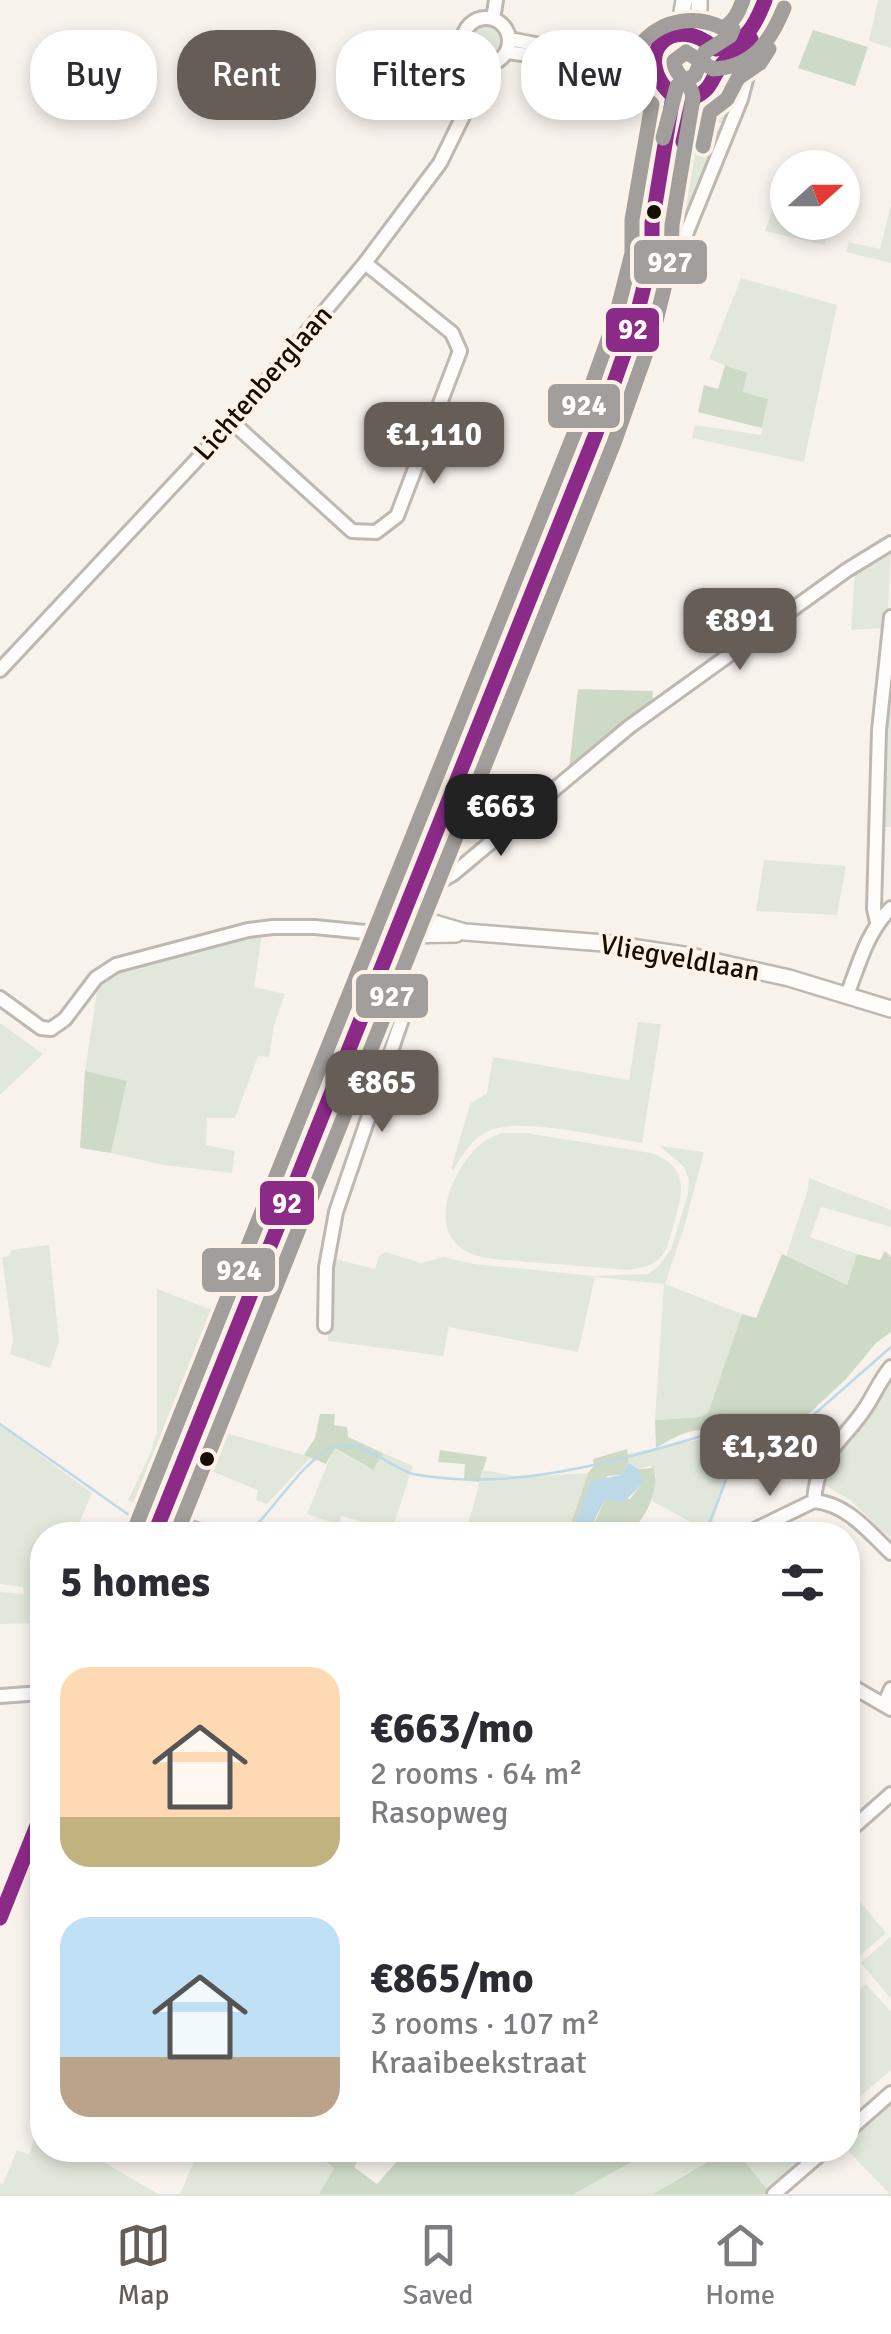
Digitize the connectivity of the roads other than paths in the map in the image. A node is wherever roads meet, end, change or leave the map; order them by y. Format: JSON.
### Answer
{"nodes":[{"id":1,"x":496,"y":0,"type":"edge"},
{"id":2,"x":684,"y":0,"type":"edge"},
{"id":3,"x":700,"y":0,"type":"edge"},
{"id":4,"x":765,"y":0,"type":"edge"},
{"id":5,"x":493,"y":19,"type":"junction"},
{"id":6,"x":468,"y":30,"type":"edge"},
{"id":7,"x":678,"y":32,"type":"junction"},
{"id":8,"x":699,"y":34,"type":"junction"},
{"id":9,"x":508,"y":46,"type":"junction"},
{"id":10,"x":744,"y":46,"type":"junction"},
{"id":11,"x":521,"y":47,"type":"edge"},
{"id":12,"x":716,"y":49,"type":"junction"},
{"id":13,"x":501,"y":55,"type":"edge"},
{"id":14,"x":657,"y":56,"type":"edge"},
{"id":15,"x":720,"y":66,"type":"junction"},
{"id":16,"x":657,"y":77,"type":"edge"},
{"id":17,"x":673,"y":96,"type":"junction"},
{"id":18,"x":692,"y":98,"type":"junction"},
{"id":19,"x":461,"y":120,"type":"edge"},
{"id":20,"x":682,"y":244,"type":"dead end"},
{"id":21,"x":652,"y":255,"type":"junction"},
{"id":22,"x":365,"y":263,"type":"junction"},
{"id":23,"x":232,"y":422,"type":"junction"},
{"id":24,"x":891,"y":543,"type":"edge"},
{"id":25,"x":891,"y":617,"type":"edge"},
{"id":26,"x":0,"y":670,"type":"edge"},
{"id":27,"x":420,"y":872,"type":"junction"},
{"id":28,"x":891,"y":908,"type":"edge"},
{"id":29,"x":403,"y":914,"type":"junction"},
{"id":30,"x":877,"y":922,"type":"junction"},
{"id":31,"x":464,"y":932,"type":"junction"},
{"id":32,"x":394,"y":935,"type":"junction"},
{"id":33,"x":374,"y":990,"type":"junction"},
{"id":34,"x":847,"y":995,"type":"junction"},
{"id":35,"x":0,"y":998,"type":"edge"},
{"id":36,"x":891,"y":1010,"type":"edge"},
{"id":37,"x":324,"y":1326,"type":"dead end"},
{"id":38,"x":891,"y":1367,"type":"edge"},
{"id":39,"x":814,"y":1501,"type":"junction"},
{"id":40,"x":161,"y":1518,"type":"junction"},
{"id":41,"x":159,"y":1522,"type":"edge"},
{"id":42,"x":173,"y":1522,"type":"edge"},
{"id":43,"x":771,"y":1522,"type":"edge"},
{"id":44,"x":857,"y":1522,"type":"edge"},
{"id":45,"x":860,"y":1525,"type":"edge"},
{"id":46,"x":891,"y":1553,"type":"edge"},
{"id":47,"x":891,"y":1689,"type":"edge"},
{"id":48,"x":860,"y":1692,"type":"edge"},
{"id":49,"x":30,"y":1694,"type":"edge"},
{"id":50,"x":0,"y":1696,"type":"edge"},
{"id":51,"x":887,"y":1707,"type":"edge"},
{"id":52,"x":891,"y":1794,"type":"edge"},
{"id":53,"x":860,"y":1821,"type":"edge"},
{"id":54,"x":30,"y":1843,"type":"edge"},
{"id":55,"x":0,"y":1918,"type":"edge"},
{"id":56,"x":891,"y":2093,"type":"edge"},
{"id":57,"x":860,"y":2120,"type":"edge"},
{"id":58,"x":811,"y":2162,"type":"edge"},
{"id":59,"x":774,"y":2194,"type":"edge"}],
"edges":[{"from":1,"to":5,"type":"street"},
{"from":2,"to":7,"type":"main road"},
{"from":3,"to":8,"type":"main road"},
{"from":4,"to":10,"type":"main road"},
{"from":5,"to":6,"type":"street"},
{"from":5,"to":9,"type":"street"},
{"from":7,"to":8,"type":"main road"},
{"from":7,"to":14,"type":"main road"},
{"from":8,"to":12,"type":"main road"},
{"from":9,"to":11,"type":"street"},
{"from":9,"to":13,"type":"street"},
{"from":10,"to":12,"type":"main road"},
{"from":10,"to":15,"type":"main road"},
{"from":10,"to":20,"type":"street"},
{"from":12,"to":15,"type":"main road"},
{"from":15,"to":18,"type":"main road"},
{"from":16,"to":17,"type":"main road"},
{"from":17,"to":18,"type":"main road"},
{"from":17,"to":21,"type":"main road"},
{"from":18,"to":21,"type":"main road"},
{"from":19,"to":22,"type":"street","name":"Lichtenberglaan"},
{"from":21,"to":27,"type":"main road"},
{"from":22,"to":23,"type":"street","name":"Lichtenberglaan"},
{"from":22,"to":23,"type":"street"},
{"from":23,"to":26,"type":"street","name":"Lichtenberglaan"},
{"from":24,"to":27,"type":"street"},
{"from":25,"to":30,"type":"street"},
{"from":27,"to":29,"type":"main road"},
{"from":28,"to":30,"type":"street"},
{"from":29,"to":31,"type":"main road","name":"Vliegveldlaan"},
{"from":29,"to":32,"type":"main road"},
{"from":30,"to":34,"type":"street"},
{"from":31,"to":32,"type":"main road","name":"Vliegveldlaan"},
{"from":31,"to":34,"type":"main road","name":"Vliegveldlaan"},
{"from":32,"to":33,"type":"main road"},
{"from":32,"to":35,"type":"street"},
{"from":33,"to":37,"type":"street"},
{"from":33,"to":40,"type":"main road"},
{"from":34,"to":36,"type":"main road","name":"Vliegveldlaan"},
{"from":38,"to":39,"type":"street"},
{"from":39,"to":43,"type":"street"},
{"from":39,"to":44,"type":"street"},
{"from":40,"to":41,"type":"main road"},
{"from":40,"to":42,"type":"street"},
{"from":45,"to":46,"type":"street"},
{"from":47,"to":51,"type":"street"},
{"from":48,"to":51,"type":"street"},
{"from":49,"to":50,"type":"street"},
{"from":52,"to":53,"type":"street"},
{"from":54,"to":55,"type":"main road"},
{"from":56,"to":57,"type":"street"},
{"from":58,"to":59,"type":"street"}]}
